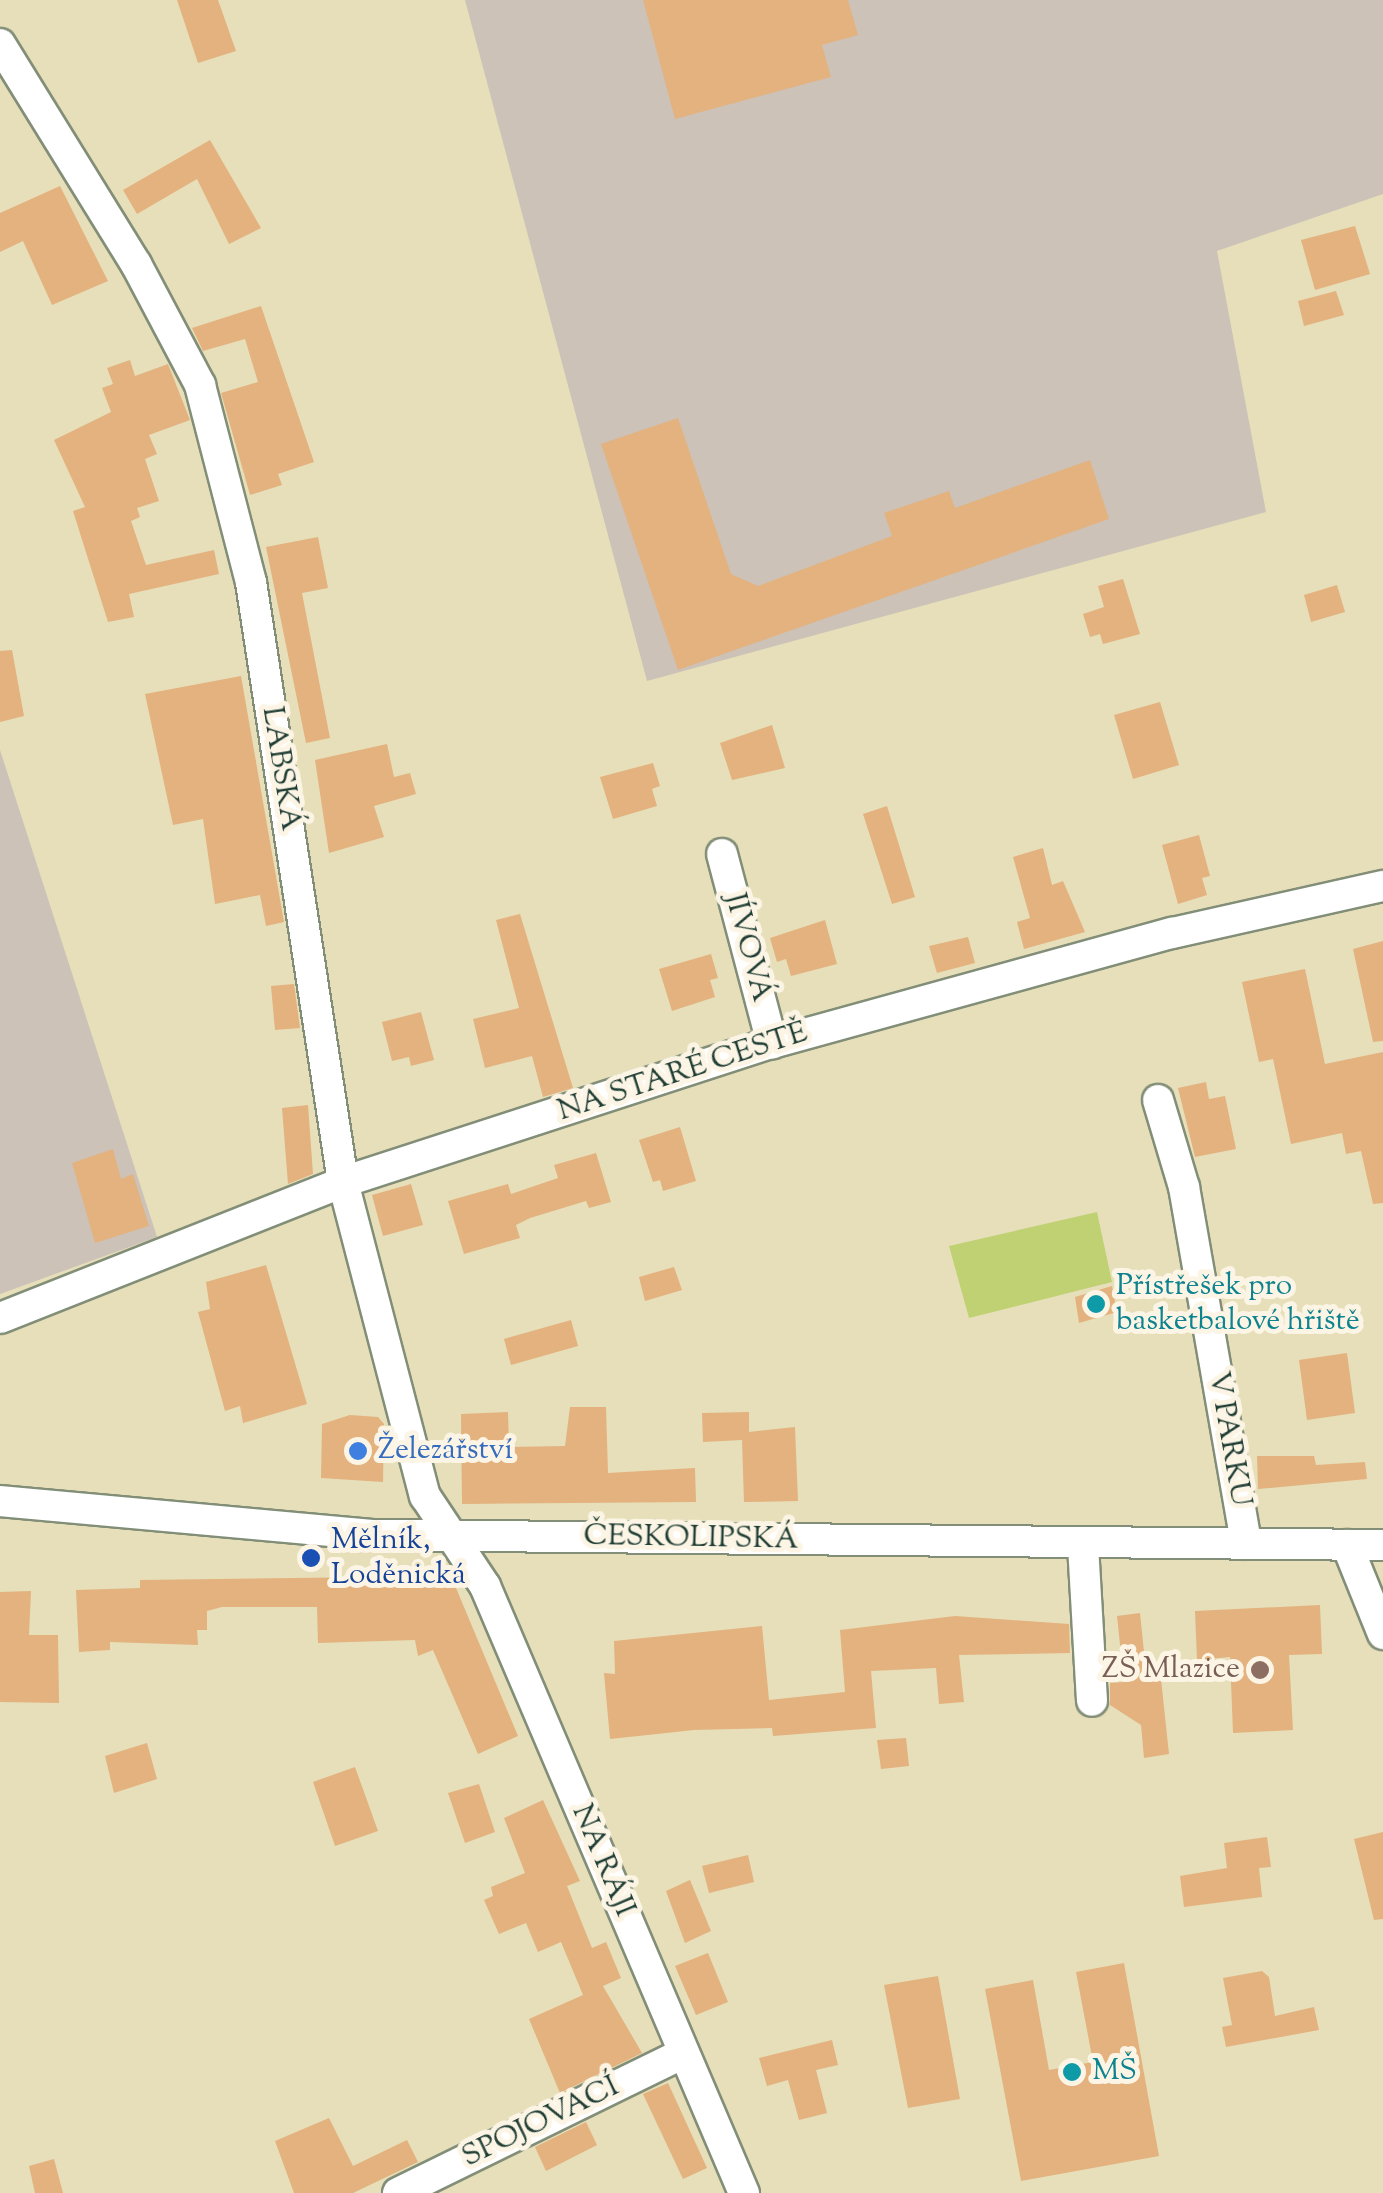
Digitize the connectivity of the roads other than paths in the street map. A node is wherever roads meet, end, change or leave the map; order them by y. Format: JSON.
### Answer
{"nodes":[{"id":1,"x":0,"y":44,"type":"edge"},
{"id":2,"x":722,"y":854,"type":"dead end"},
{"id":3,"x":1383,"y":886,"type":"edge"},
{"id":4,"x":772,"y":1043,"type":"junction"},
{"id":5,"x":1158,"y":1100,"type":"dead end"},
{"id":6,"x":344,"y":1182,"type":"junction"},
{"id":7,"x":0,"y":1318,"type":"edge"},
{"id":8,"x":2,"y":1504,"type":"edge"},
{"id":9,"x":448,"y":1536,"type":"junction"},
{"id":10,"x":1246,"y":1544,"type":"junction"},
{"id":11,"x":1083,"y":1545,"type":"junction"},
{"id":12,"x":1347,"y":1545,"type":"junction"},
{"id":13,"x":1383,"y":1545,"type":"edge"},
{"id":14,"x":1383,"y":1634,"type":"edge"},
{"id":15,"x":1092,"y":1702,"type":"dead end"},
{"id":16,"x":684,"y":2053,"type":"junction"},
{"id":17,"x":398,"y":2193,"type":"edge"},
{"id":18,"x":744,"y":2193,"type":"edge"}],
"edges":[{"from":1,"to":6,"type":"street","name":"LABSKÁ"},
{"from":2,"to":4,"type":"street","name":"JÍVOVÁ"},
{"from":3,"to":4,"type":"street","name":"NA STARÉ CESTĚ"},
{"from":4,"to":6,"type":"street","name":"NA STARÉ CESTĚ"},
{"from":5,"to":10,"type":"street","name":"V PARKU"},
{"from":6,"to":7,"type":"street","name":"NA STARÉ CESTĚ"},
{"from":6,"to":9,"type":"street","name":"LABSKÁ"},
{"from":8,"to":9,"type":"street","name":"ČESKOLIPSKÁ"},
{"from":9,"to":11,"type":"street","name":"ČESKOLIPSKÁ"},
{"from":9,"to":16,"type":"street","name":"NA RÁJI"},
{"from":10,"to":11,"type":"street","name":"ČESKOLIPSKÁ"},
{"from":10,"to":12,"type":"street","name":"ČESKOLIPSKÁ"},
{"from":11,"to":15,"type":"street"},
{"from":12,"to":13,"type":"street","name":"ČESKOLIPSKÁ"},
{"from":12,"to":14,"type":"street"},
{"from":16,"to":17,"type":"street","name":"SPOJOVACÍ"},
{"from":16,"to":18,"type":"street","name":"NA RÁJI"}]}
